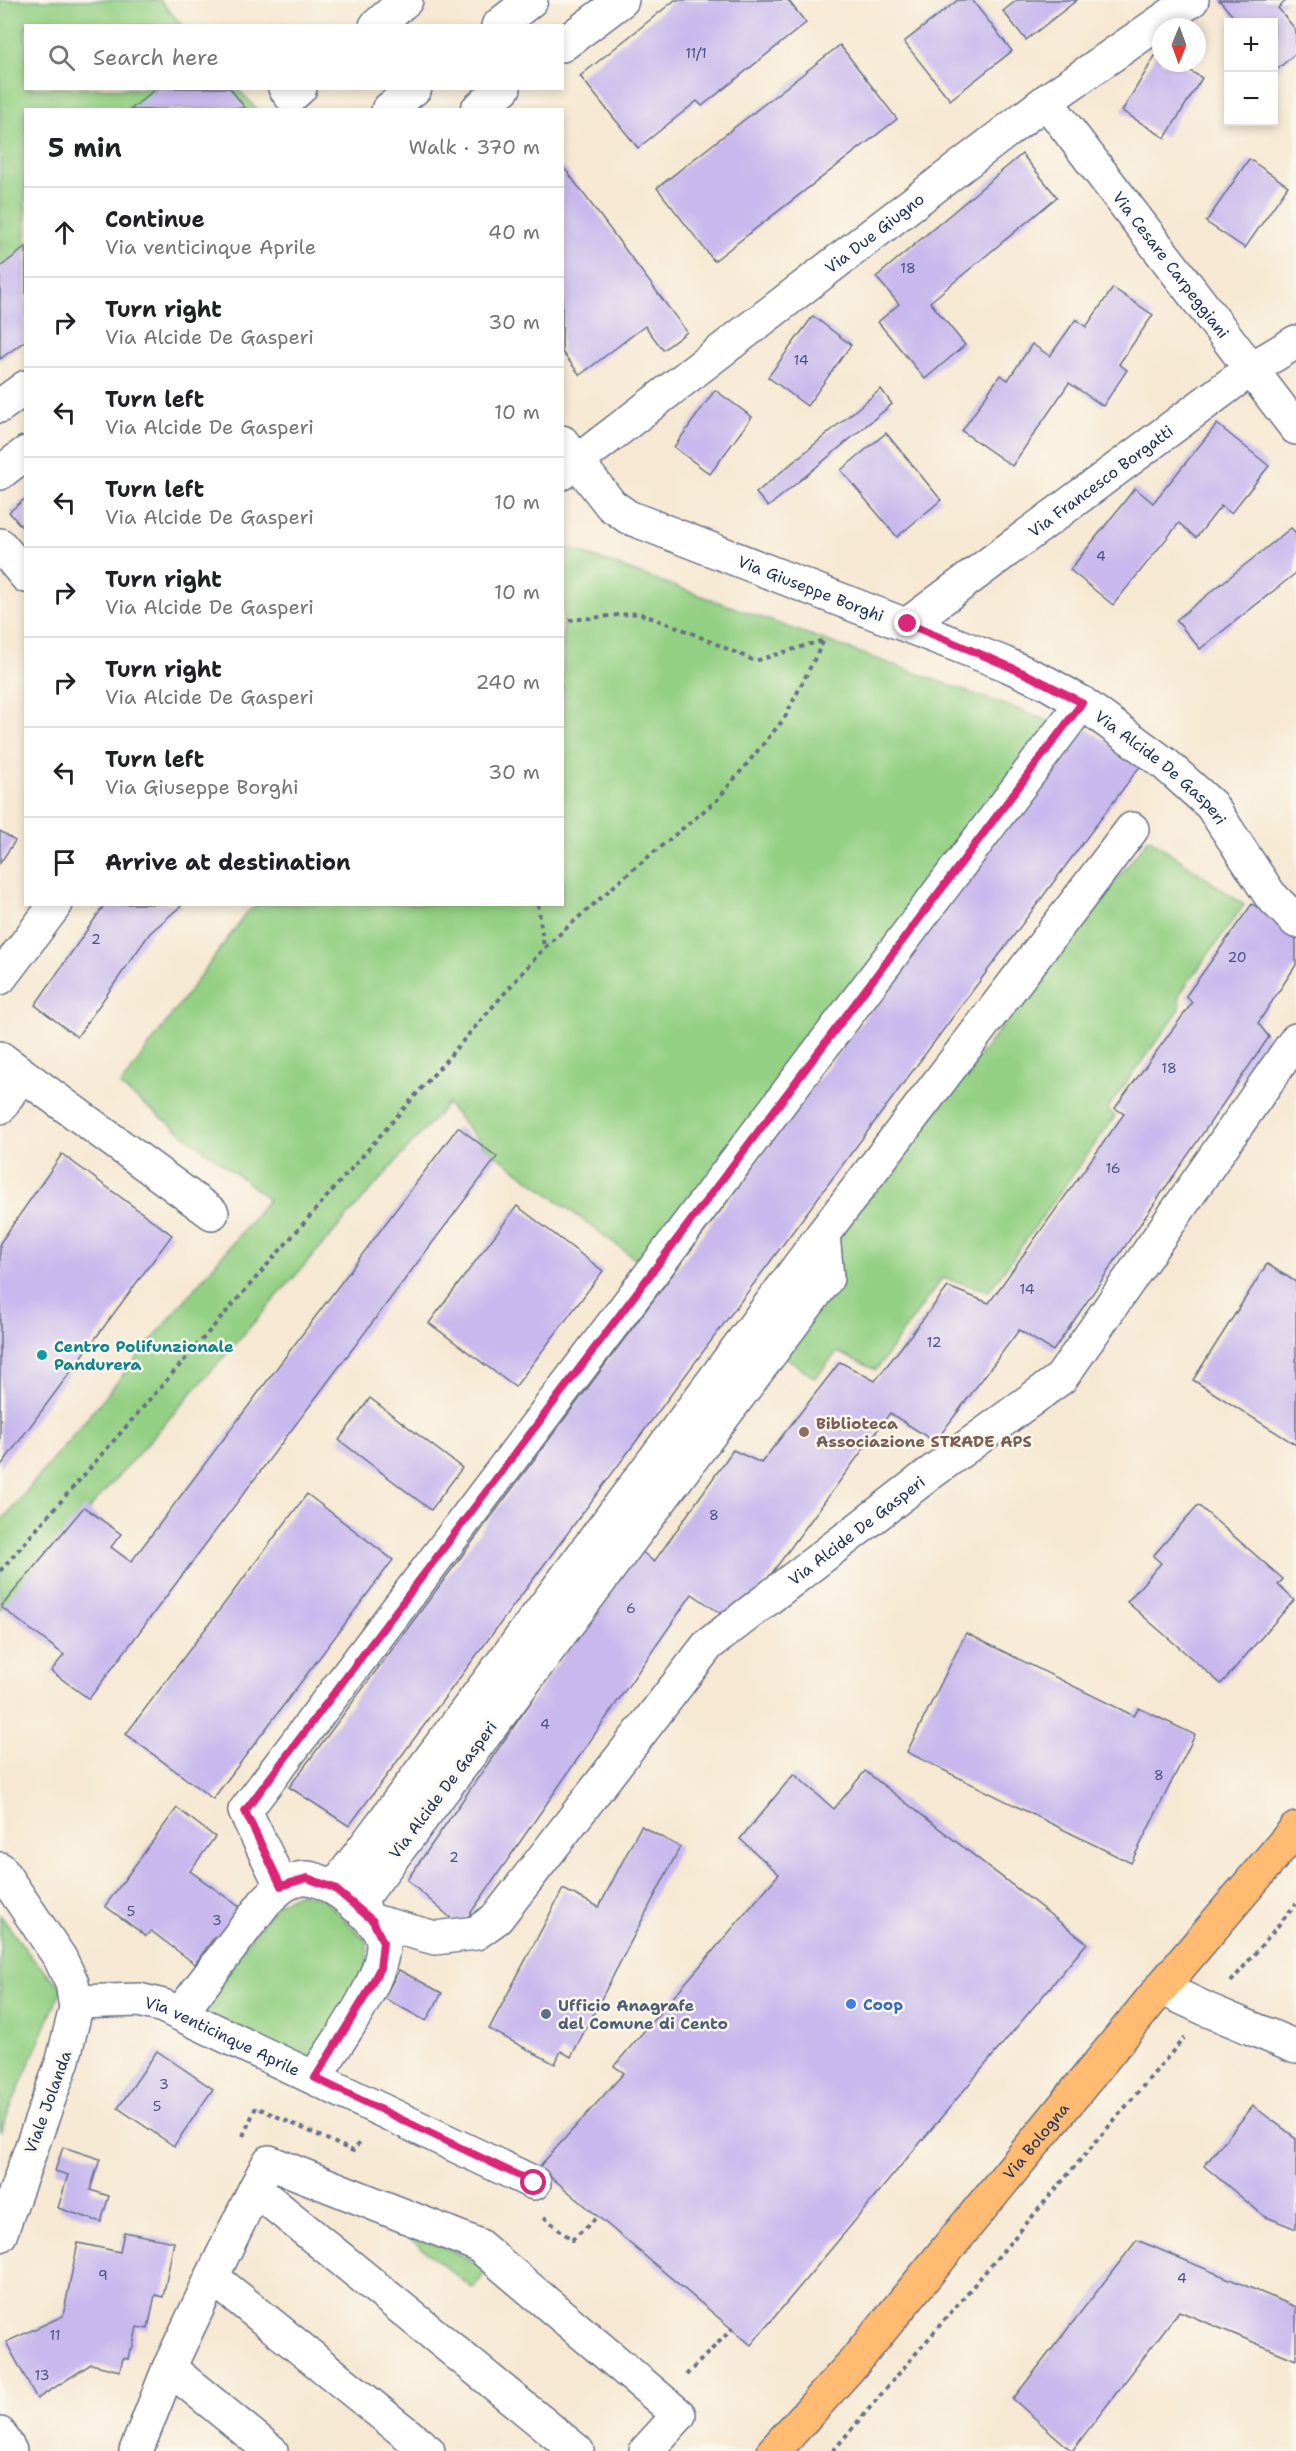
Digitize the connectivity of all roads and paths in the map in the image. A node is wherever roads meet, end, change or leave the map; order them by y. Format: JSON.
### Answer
{"nodes":[{"id":1,"x":406,"y":0,"type":"edge"},
{"id":2,"x":531,"y":0,"type":"edge"},
{"id":3,"x":1192,"y":0,"type":"edge"},
{"id":4,"x":608,"y":4,"type":"edge"},
{"id":5,"x":378,"y":24,"type":"edge"},
{"id":6,"x":501,"y":24,"type":"edge"},
{"id":7,"x":564,"y":43,"type":"edge"},
{"id":8,"x":286,"y":90,"type":"edge"},
{"id":9,"x":298,"y":90,"type":"edge"},
{"id":10,"x":413,"y":90,"type":"edge"},
{"id":11,"x":502,"y":90,"type":"edge"},
{"id":12,"x":1046,"y":101,"type":"junction"},
{"id":13,"x":390,"y":108,"type":"edge"},
{"id":14,"x":479,"y":108,"type":"edge"},
{"id":15,"x":1296,"y":342,"type":"edge"},
{"id":16,"x":1251,"y":369,"type":"junction"},
{"id":17,"x":24,"y":388,"type":"edge"},
{"id":18,"x":0,"y":406,"type":"edge"},
{"id":19,"x":1296,"y":428,"type":"edge"},
{"id":20,"x":24,"y":455,"type":"edge"},
{"id":21,"x":567,"y":459,"type":"edge"},
{"id":22,"x":0,"y":473,"type":"edge"},
{"id":23,"x":0,"y":545,"type":"edge"},
{"id":24,"x":24,"y":574,"type":"edge"},
{"id":25,"x":564,"y":621,"type":"edge"},
{"id":26,"x":908,"y":624,"type":"junction"},
{"id":27,"x":1082,"y":703,"type":"junction"},
{"id":28,"x":1132,"y":829,"type":"dead end"},
{"id":29,"x":54,"y":906,"type":"edge"},
{"id":30,"x":538,"y":906,"type":"edge"},
{"id":31,"x":1296,"y":921,"type":"edge"},
{"id":32,"x":544,"y":948,"type":"junction"},
{"id":33,"x":0,"y":978,"type":"edge"},
{"id":34,"x":1296,"y":1040,"type":"edge"},
{"id":35,"x":10,"y":1066,"type":"edge"},
{"id":36,"x":0,"y":1107,"type":"edge"},
{"id":37,"x":212,"y":1213,"type":"dead end"},
{"id":38,"x":0,"y":1571,"type":"edge"},
{"id":39,"x":1296,"y":1829,"type":"edge"},
{"id":40,"x":0,"y":1869,"type":"edge"},
{"id":41,"x":281,"y":1886,"type":"junction"},
{"id":42,"x":1296,"y":1904,"type":"edge"},
{"id":43,"x":354,"y":1905,"type":"junction"},
{"id":44,"x":1161,"y":1988,"type":"junction"},
{"id":45,"x":76,"y":2002,"type":"junction"},
{"id":46,"x":1208,"y":2010,"type":"junction"},
{"id":47,"x":180,"y":2014,"type":"junction"},
{"id":48,"x":1296,"y":2047,"type":"edge"},
{"id":49,"x":315,"y":2078,"type":"junction"},
{"id":50,"x":534,"y":2183,"type":"dead end"},
{"id":51,"x":255,"y":2189,"type":"junction"},
{"id":52,"x":0,"y":2235,"type":"edge"},
{"id":53,"x":212,"y":2277,"type":"junction"},
{"id":54,"x":169,"y":2368,"type":"junction"},
{"id":55,"x":0,"y":2434,"type":"edge"},
{"id":56,"x":10,"y":2451,"type":"edge"},
{"id":57,"x":136,"y":2451,"type":"edge"},
{"id":58,"x":272,"y":2451,"type":"edge"},
{"id":59,"x":428,"y":2451,"type":"edge"},
{"id":60,"x":576,"y":2451,"type":"edge"},
{"id":61,"x":646,"y":2451,"type":"edge"},
{"id":62,"x":774,"y":2451,"type":"edge"},
{"id":63,"x":832,"y":2451,"type":"edge"}],
"edges":[{"from":1,"to":5,"type":"street"},
{"from":2,"to":6,"type":"street"},
{"from":3,"to":12,"type":"street","name":"Via Due Giugno"},
{"from":4,"to":7,"type":"street"},
{"from":8,"to":9,"type":"street"},
{"from":10,"to":13,"type":"street"},
{"from":11,"to":14,"type":"street"},
{"from":12,"to":16,"type":"street","name":"Via Cesare Carpeggiani"},
{"from":12,"to":21,"type":"street","name":"Via Due Giugno"},
{"from":15,"to":16,"type":"street","name":"Via Francesco Borgatti"},
{"from":16,"to":19,"type":"street","name":"Via Cesare Carpeggiani"},
{"from":16,"to":26,"type":"street","name":"Via Francesco Borgatti"},
{"from":17,"to":18,"type":"street"},
{"from":20,"to":22,"type":"street"},
{"from":21,"to":26,"type":"street","name":"Via Giuseppe Borghi"},
{"from":23,"to":24,"type":"street"},
{"from":25,"to":32,"type":"path"},
{"from":26,"to":27,"type":"street","name":"Via Giuseppe Borghi"},
{"from":27,"to":31,"type":"street","name":"Via Alcide De Gasperi"},
{"from":27,"to":41,"type":"street","name":"Via Alcide De Gasperi"},
{"from":28,"to":43,"type":"street","name":"Via Alcide De Gasperi"},
{"from":29,"to":33,"type":"street"},
{"from":30,"to":32,"type":"path"},
{"from":32,"to":38,"type":"path"},
{"from":34,"to":43,"type":"street","name":"Via Alcide De Gasperi"},
{"from":35,"to":36,"type":"street"},
{"from":35,"to":37,"type":"street"},
{"from":39,"to":44,"type":"main road","name":"Via Bologna"},
{"from":40,"to":45,"type":"street"},
{"from":41,"to":43,"type":"street","name":"Via Alcide De Gasperi"},
{"from":41,"to":47,"type":"street"},
{"from":42,"to":46,"type":"path"},
{"from":43,"to":49,"type":"street"},
{"from":44,"to":46,"type":"street"},
{"from":44,"to":62,"type":"main road","name":"Via Bologna"},
{"from":45,"to":47,"type":"street","name":"Via venticinque Aprile"},
{"from":45,"to":52,"type":"street","name":"Viale Jolanda"},
{"from":46,"to":48,"type":"street"},
{"from":46,"to":63,"type":"path"},
{"from":47,"to":49,"type":"street","name":"Via venticinque Aprile"},
{"from":49,"to":50,"type":"street","name":"Via venticinque Aprile"},
{"from":51,"to":53,"type":"street"},
{"from":51,"to":60,"type":"street"},
{"from":51,"to":61,"type":"street"},
{"from":53,"to":54,"type":"street"},
{"from":53,"to":59,"type":"street"},
{"from":54,"to":57,"type":"street"},
{"from":54,"to":58,"type":"street"},
{"from":55,"to":56,"type":"street"}]}
